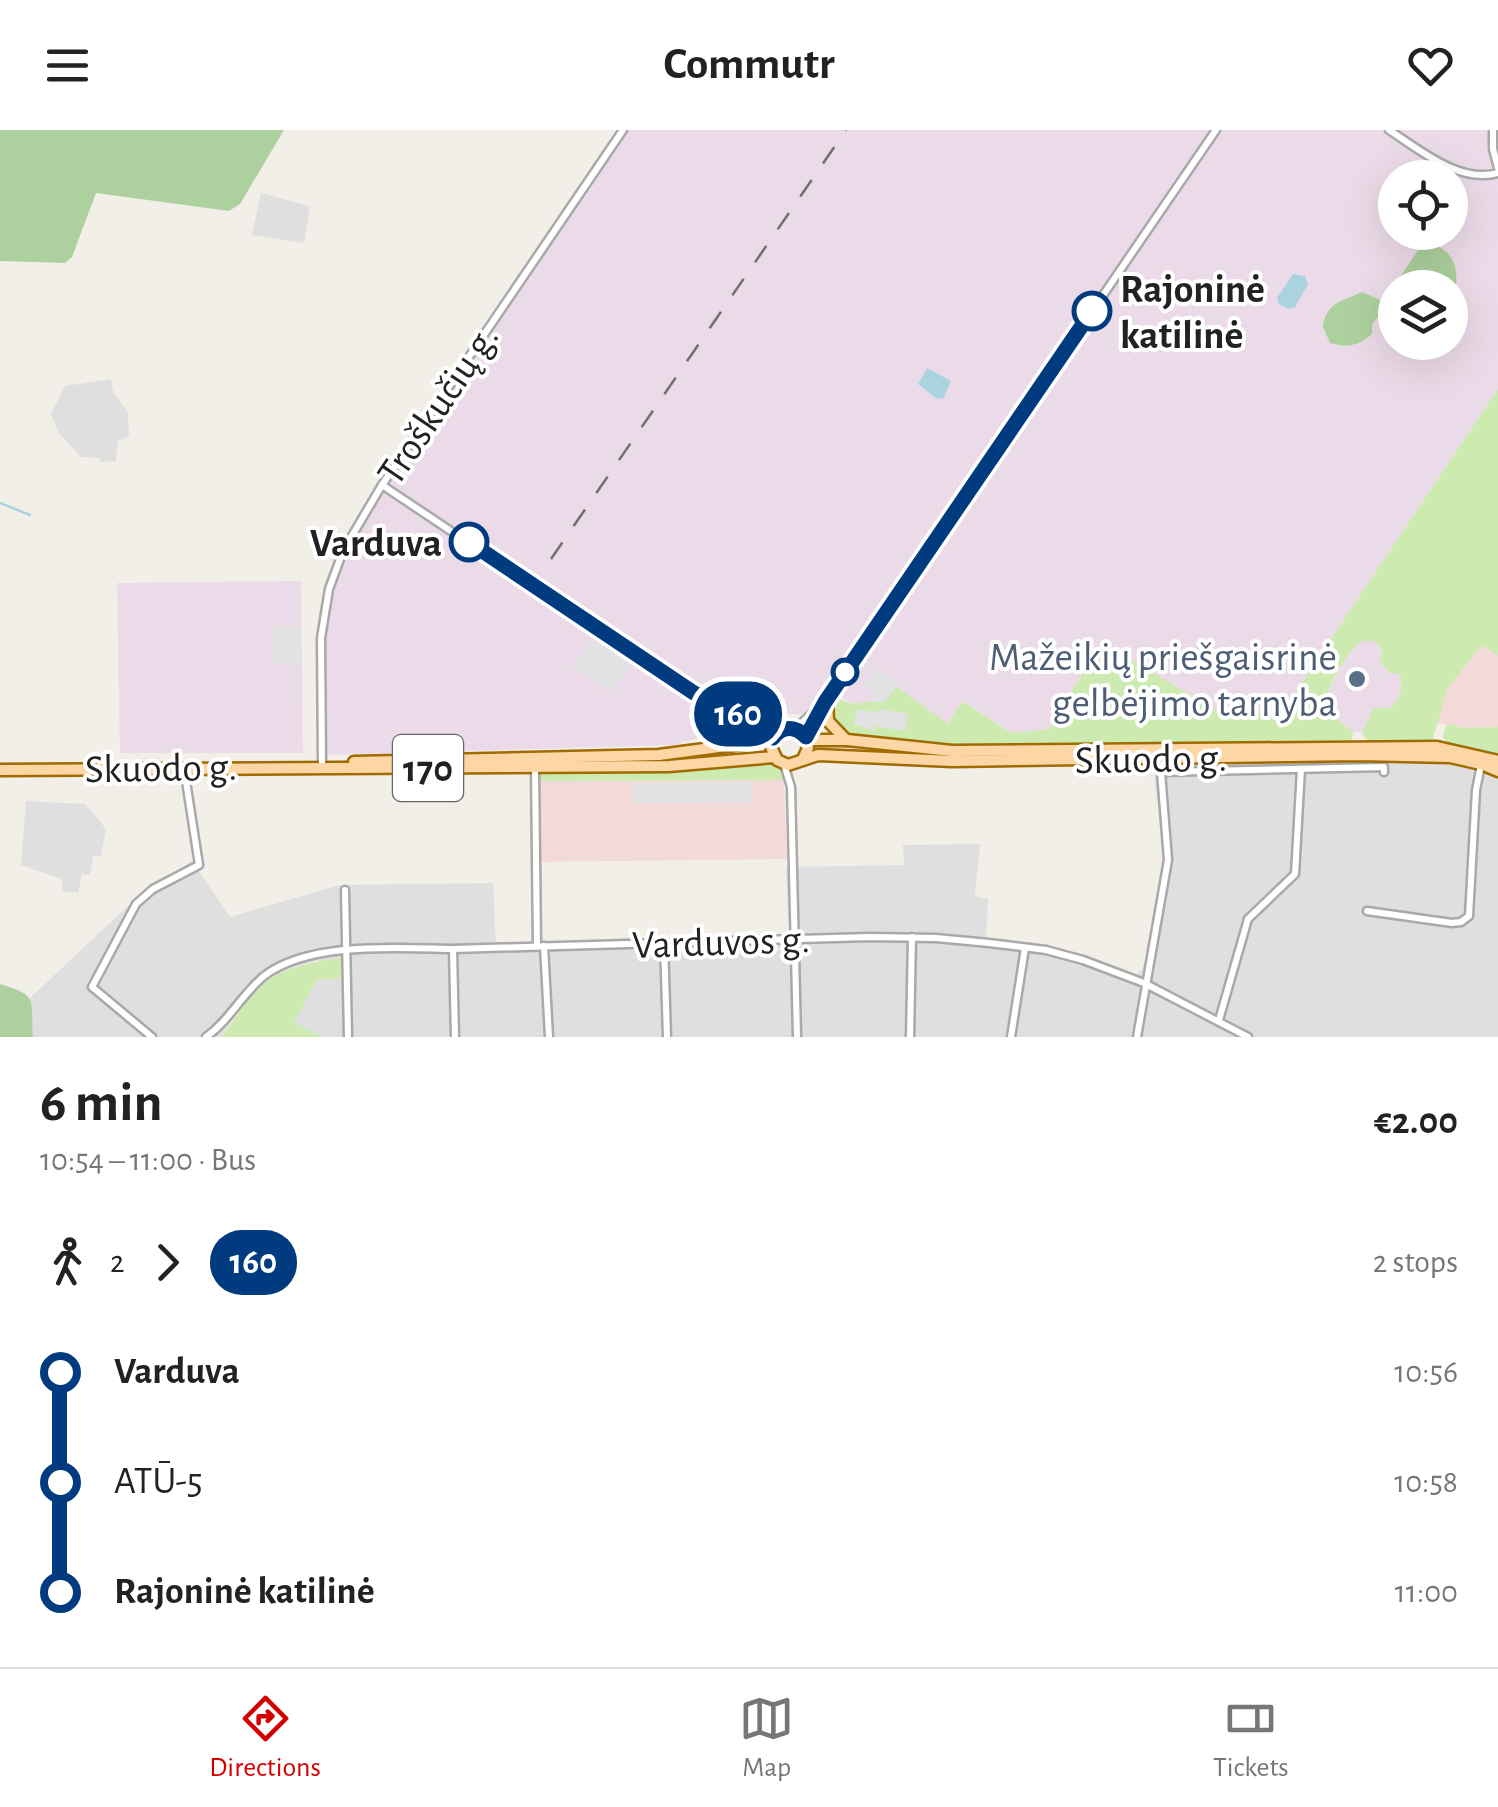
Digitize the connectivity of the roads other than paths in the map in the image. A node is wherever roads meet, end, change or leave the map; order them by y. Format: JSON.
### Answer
{"nodes":[{"id":1,"x":624,"y":130,"type":"edge"},
{"id":2,"x":1216,"y":130,"type":"edge"},
{"id":3,"x":1389,"y":130,"type":"edge"},
{"id":4,"x":1493,"y":130,"type":"edge"},
{"id":5,"x":1498,"y":170,"type":"edge"},
{"id":6,"x":382,"y":485,"type":"junction"},
{"id":7,"x":826,"y":700,"type":"junction"},
{"id":8,"x":795,"y":729,"type":"junction"},
{"id":9,"x":775,"y":736,"type":"junction"},
{"id":10,"x":806,"y":738,"type":"junction"},
{"id":11,"x":846,"y":740,"type":"junction"},
{"id":12,"x":1164,"y":752,"type":"junction"},
{"id":13,"x":789,"y":761,"type":"junction"},
{"id":14,"x":1498,"y":761,"type":"edge"},
{"id":15,"x":1482,"y":764,"type":"junction"},
{"id":16,"x":184,"y":766,"type":"junction"},
{"id":17,"x":322,"y":766,"type":"junction"},
{"id":18,"x":535,"y":766,"type":"junction"},
{"id":19,"x":1301,"y":768,"type":"junction"},
{"id":20,"x":0,"y":770,"type":"edge"},
{"id":21,"x":1498,"y":771,"type":"edge"},
{"id":22,"x":1161,"y":772,"type":"junction"},
{"id":23,"x":1384,"y":772,"type":"dead end"},
{"id":24,"x":345,"y":890,"type":"dead end"},
{"id":25,"x":1367,"y":911,"type":"dead end"},
{"id":26,"x":912,"y":937,"type":"junction"},
{"id":27,"x":796,"y":938,"type":"junction"},
{"id":28,"x":664,"y":942,"type":"junction"},
{"id":29,"x":540,"y":946,"type":"junction"},
{"id":30,"x":1025,"y":948,"type":"junction"},
{"id":31,"x":452,"y":949,"type":"junction"},
{"id":32,"x":349,"y":951,"type":"junction"},
{"id":33,"x":1144,"y":983,"type":"junction"},
{"id":34,"x":1219,"y":1020,"type":"junction"},
{"id":35,"x":152,"y":1037,"type":"edge"},
{"id":36,"x":206,"y":1037,"type":"edge"},
{"id":37,"x":348,"y":1037,"type":"edge"},
{"id":38,"x":455,"y":1037,"type":"edge"},
{"id":39,"x":549,"y":1037,"type":"edge"},
{"id":40,"x":667,"y":1037,"type":"edge"},
{"id":41,"x":797,"y":1037,"type":"edge"},
{"id":42,"x":910,"y":1037,"type":"edge"},
{"id":43,"x":1011,"y":1037,"type":"edge"},
{"id":44,"x":1137,"y":1037,"type":"edge"},
{"id":45,"x":1248,"y":1037,"type":"edge"}],
"edges":[{"from":1,"to":6,"type":"street","name":"Troškučių g."},
{"from":2,"to":7,"type":"street"},
{"from":3,"to":5,"type":"street"},
{"from":4,"to":5,"type":"street"},
{"from":6,"to":9,"type":"street"},
{"from":6,"to":17,"type":"street","name":"Troškučių g."},
{"from":7,"to":8,"type":"street"},
{"from":7,"to":10,"type":"street"},
{"from":7,"to":11,"type":"main road"},
{"from":8,"to":9,"type":"main road","name":"Skuodo g."},
{"from":8,"to":10,"type":"main road"},
{"from":9,"to":13,"type":"main road"},
{"from":9,"to":17,"type":"main road","name":"Skuodo g.","number":"170"},
{"from":10,"to":11,"type":"main road","name":"Skuodo g.","number":"170"},
{"from":10,"to":13,"type":"main road"},
{"from":11,"to":12,"type":"main road","name":"Skuodo g.","number":"170"},
{"from":12,"to":13,"type":"main road","name":"Skuodo g.","number":"170"},
{"from":12,"to":14,"type":"main road","name":"Skuodo g.","number":"170"},
{"from":12,"to":15,"type":"main road","name":"Skuodo g.","number":"170"},
{"from":12,"to":22,"type":"street"},
{"from":13,"to":18,"type":"main road","name":"Skuodo g.","number":"170"},
{"from":13,"to":27,"type":"street"},
{"from":15,"to":21,"type":"main road","name":"Skuodo g.","number":"170"},
{"from":15,"to":25,"type":"street"},
{"from":16,"to":17,"type":"main road","name":"Skuodo g.","number":"170"},
{"from":16,"to":20,"type":"main road","name":"Skuodo g.","number":"170"},
{"from":16,"to":35,"type":"street"},
{"from":17,"to":18,"type":"main road","name":"Skuodo g.","number":"170"},
{"from":18,"to":29,"type":"street"},
{"from":19,"to":22,"type":"street"},
{"from":19,"to":23,"type":"street"},
{"from":19,"to":34,"type":"street"},
{"from":22,"to":33,"type":"street"},
{"from":24,"to":32,"type":"street"},
{"from":26,"to":27,"type":"street","name":"Varduvos g."},
{"from":26,"to":30,"type":"street","name":"Varduvos g."},
{"from":26,"to":42,"type":"street"},
{"from":27,"to":28,"type":"street","name":"Varduvos g."},
{"from":27,"to":41,"type":"street"},
{"from":28,"to":29,"type":"street","name":"Varduvos g."},
{"from":28,"to":40,"type":"street"},
{"from":29,"to":31,"type":"street","name":"Varduvos g."},
{"from":29,"to":39,"type":"street"},
{"from":30,"to":33,"type":"street","name":"Varduvos g."},
{"from":30,"to":43,"type":"street"},
{"from":31,"to":32,"type":"street","name":"Varduvos g."},
{"from":31,"to":38,"type":"street"},
{"from":32,"to":36,"type":"street","name":"Varduvos g."},
{"from":32,"to":37,"type":"street"},
{"from":33,"to":34,"type":"street","name":"Varduvos g."},
{"from":33,"to":44,"type":"street"},
{"from":34,"to":45,"type":"street","name":"Varduvos g."}]}
